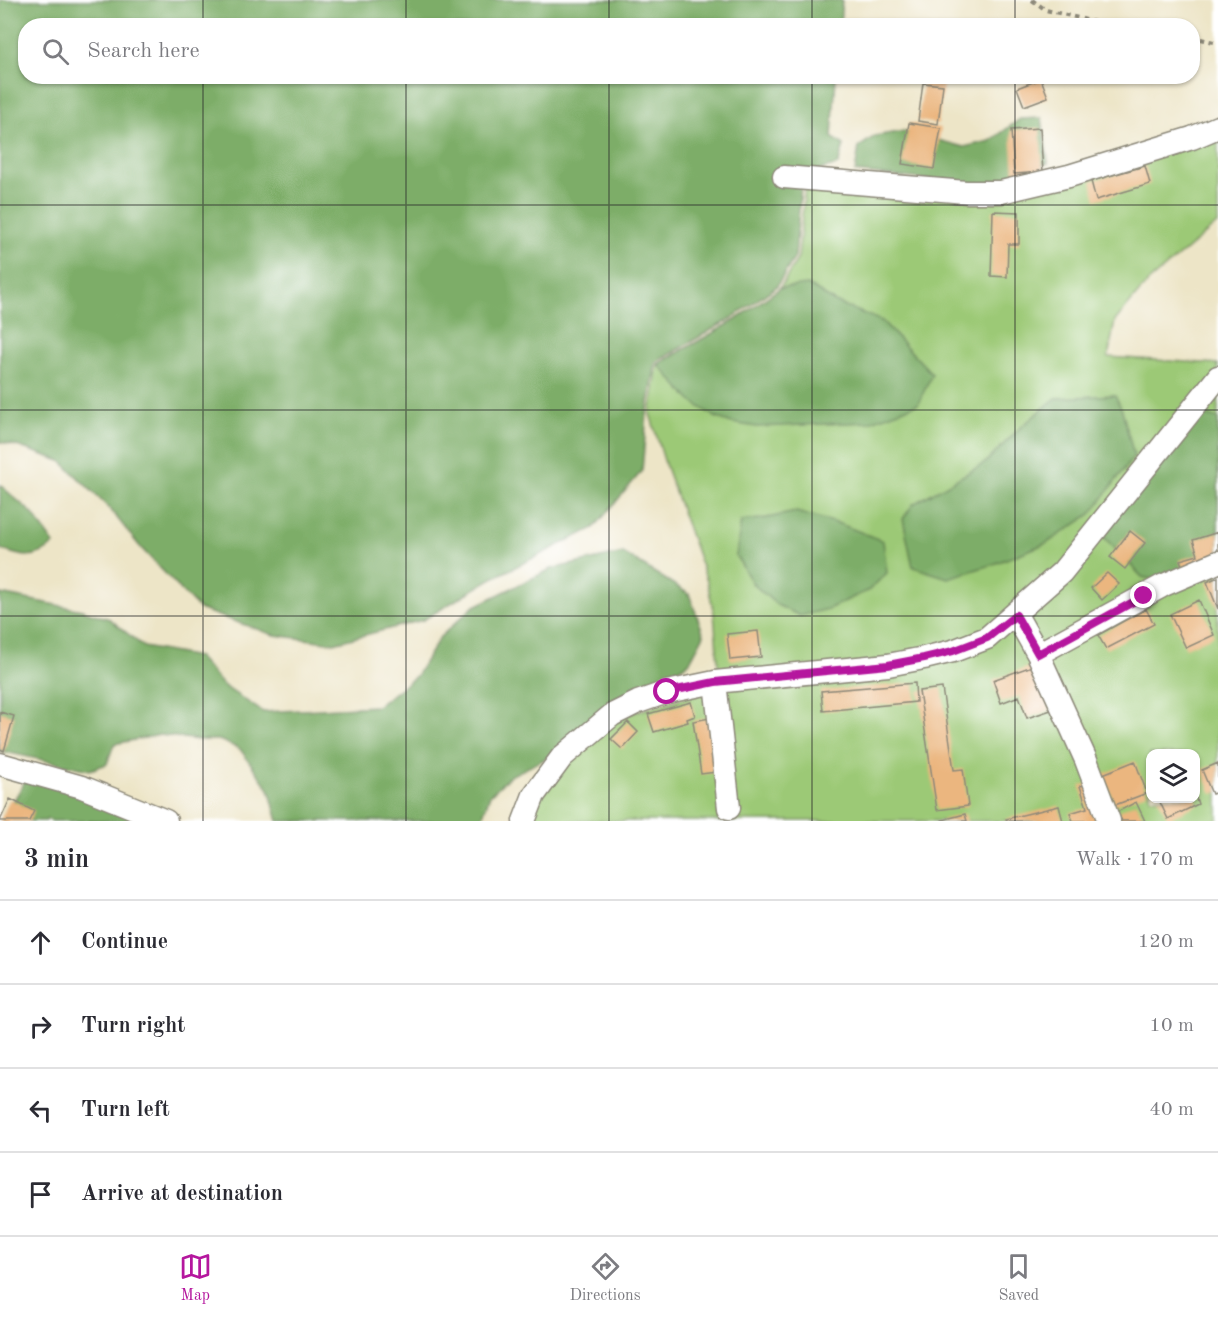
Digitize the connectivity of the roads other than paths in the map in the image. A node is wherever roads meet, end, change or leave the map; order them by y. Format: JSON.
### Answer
{"nodes":[{"id":1,"x":1218,"y":127,"type":"edge"},
{"id":2,"x":784,"y":177,"type":"dead end"},
{"id":3,"x":1218,"y":377,"type":"edge"},
{"id":4,"x":1218,"y":562,"type":"edge"},
{"id":5,"x":1016,"y":615,"type":"junction"},
{"id":6,"x":1038,"y":654,"type":"junction"},
{"id":7,"x":715,"y":682,"type":"junction"},
{"id":8,"x":0,"y":764,"type":"edge"},
{"id":9,"x":729,"y":808,"type":"dead end"},
{"id":10,"x":166,"y":821,"type":"edge"},
{"id":11,"x":524,"y":821,"type":"edge"},
{"id":12,"x":1109,"y":821,"type":"edge"}],
"edges":[{"from":1,"to":2,"type":"street"},
{"from":3,"to":5,"type":"street"},
{"from":4,"to":6,"type":"street"},
{"from":5,"to":6,"type":"street"},
{"from":5,"to":7,"type":"street"},
{"from":6,"to":12,"type":"street"},
{"from":7,"to":9,"type":"street"},
{"from":7,"to":11,"type":"street"},
{"from":8,"to":10,"type":"street"}]}
